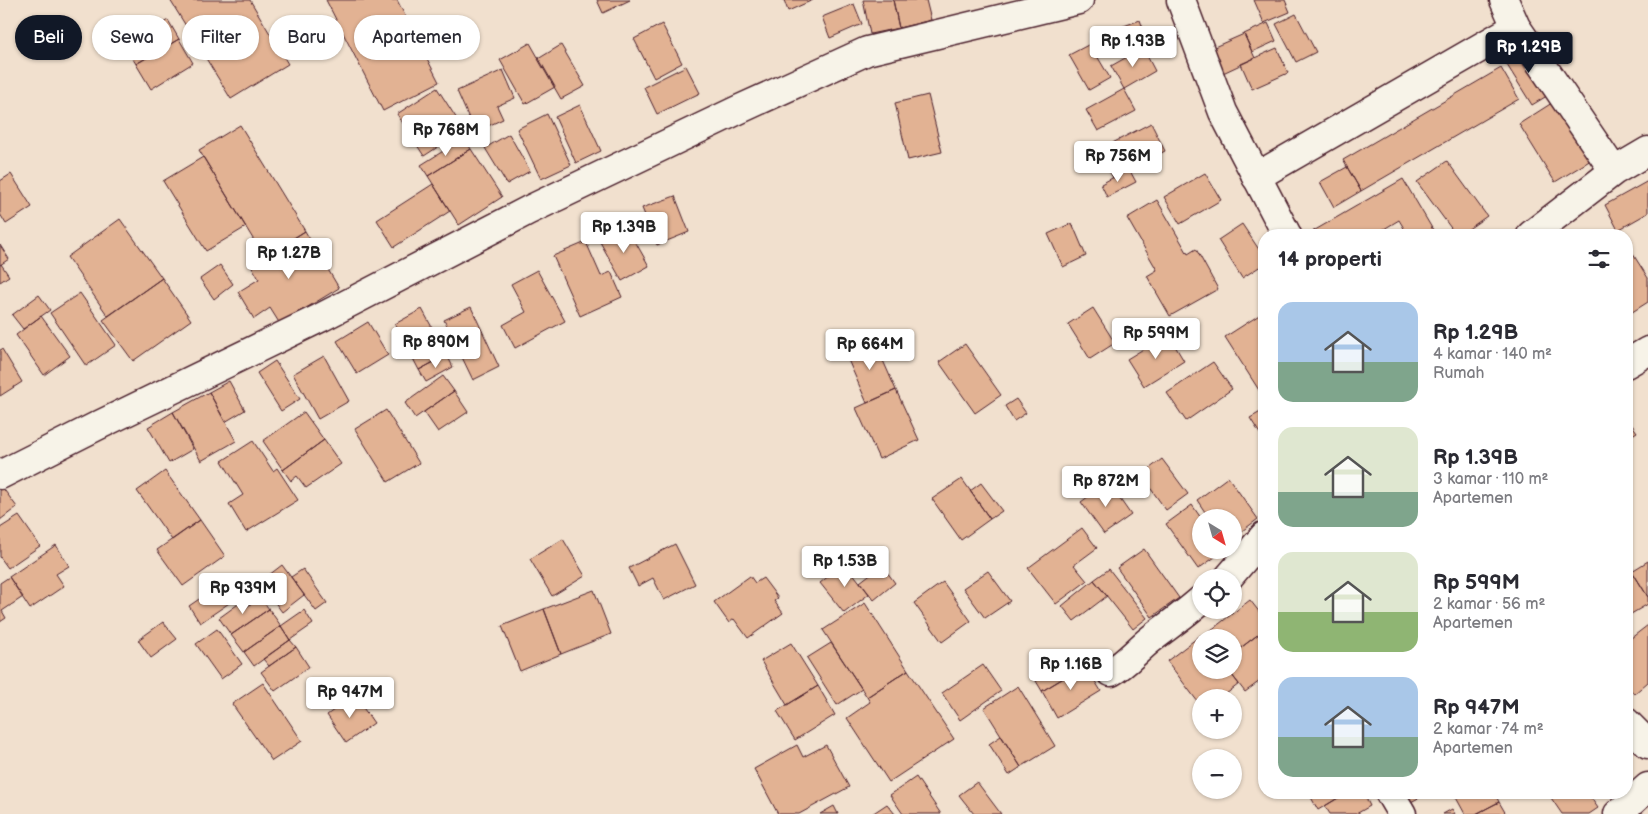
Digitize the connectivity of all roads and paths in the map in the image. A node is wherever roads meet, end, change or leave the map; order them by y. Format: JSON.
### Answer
{"nodes":[{"id":1,"x":1079,"y":0,"type":"edge"},
{"id":2,"x":1181,"y":0,"type":"edge"},
{"id":3,"x":1504,"y":0,"type":"edge"},
{"id":4,"x":1516,"y":27,"type":"junction"},
{"id":5,"x":1648,"y":151,"type":"edge"},
{"id":6,"x":1614,"y":171,"type":"junction"},
{"id":7,"x":1256,"y":177,"type":"junction"},
{"id":8,"x":1284,"y":229,"type":"edge"},
{"id":9,"x":1539,"y":229,"type":"edge"},
{"id":10,"x":1648,"y":351,"type":"edge"},
{"id":11,"x":1633,"y":360,"type":"edge"},
{"id":12,"x":0,"y":476,"type":"edge"},
{"id":13,"x":1258,"y":543,"type":"edge"},
{"id":14,"x":1236,"y":569,"type":"edge"},
{"id":15,"x":1192,"y":608,"type":"edge"},
{"id":16,"x":1111,"y":672,"type":"dead end"},
{"id":17,"x":1633,"y":729,"type":"edge"},
{"id":18,"x":1648,"y":744,"type":"edge"},
{"id":19,"x":1648,"y":787,"type":"edge"},
{"id":20,"x":1393,"y":799,"type":"edge"},
{"id":21,"x":1402,"y":814,"type":"edge"},
{"id":22,"x":1618,"y":814,"type":"edge"}],
"edges":[{"from":1,"to":12,"type":"street"},
{"from":2,"to":7,"type":"street"},
{"from":3,"to":4,"type":"street"},
{"from":4,"to":6,"type":"street"},
{"from":4,"to":7,"type":"street"},
{"from":5,"to":6,"type":"street"},
{"from":6,"to":9,"type":"street"},
{"from":7,"to":8,"type":"street"},
{"from":10,"to":11,"type":"street"},
{"from":13,"to":14,"type":"street"},
{"from":15,"to":16,"type":"street"},
{"from":17,"to":18,"type":"street"},
{"from":19,"to":22,"type":"street"},
{"from":20,"to":21,"type":"street"}]}
